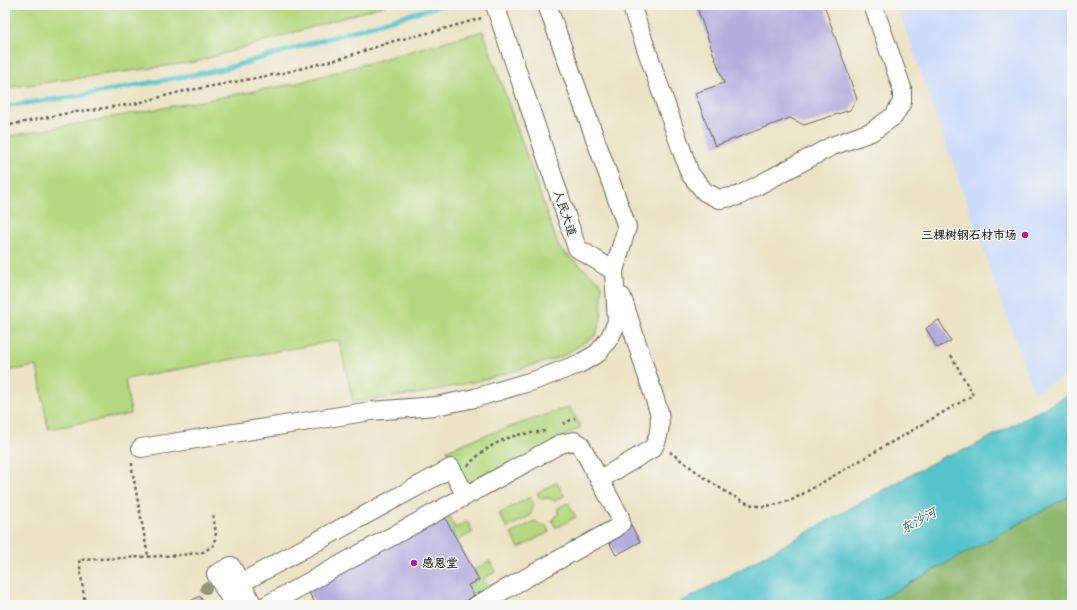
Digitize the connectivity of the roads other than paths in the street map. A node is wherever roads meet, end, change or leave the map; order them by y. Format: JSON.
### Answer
{"nodes":[{"id":1,"x":547,"y":5,"type":"edge"},
{"id":2,"x":631,"y":5,"type":"edge"},
{"id":3,"x":873,"y":5,"type":"edge"},
{"id":4,"x":496,"y":9,"type":"edge"},
{"id":5,"x":614,"y":271,"type":"junction"},
{"id":6,"x":141,"y":448,"type":"road end"},
{"id":7,"x":604,"y":477,"type":"junction"},
{"id":8,"x":462,"y":489,"type":"junction"},
{"id":9,"x":240,"y":583,"type":"junction"},
{"id":10,"x":297,"y":597,"type":"edge"},
{"id":11,"x":234,"y":605,"type":"edge"},
{"id":12,"x":252,"y":605,"type":"edge"},
{"id":13,"x":267,"y":605,"type":"edge"},
{"id":14,"x":477,"y":605,"type":"edge"}],
"edges":[{"from":1,"to":5,"type":"street"},
{"from":2,"to":3,"type":"street"},
{"from":4,"to":5,"type":"street","name":"人民大道"},
{"from":5,"to":6,"type":"street"},
{"from":5,"to":7,"type":"street"},
{"from":7,"to":8,"type":"street"},
{"from":7,"to":14,"type":"street"},
{"from":8,"to":9,"type":"street"},
{"from":8,"to":10,"type":"street"},
{"from":9,"to":11,"type":"street"},
{"from":9,"to":12,"type":"street"},
{"from":10,"to":13,"type":"street"}]}
